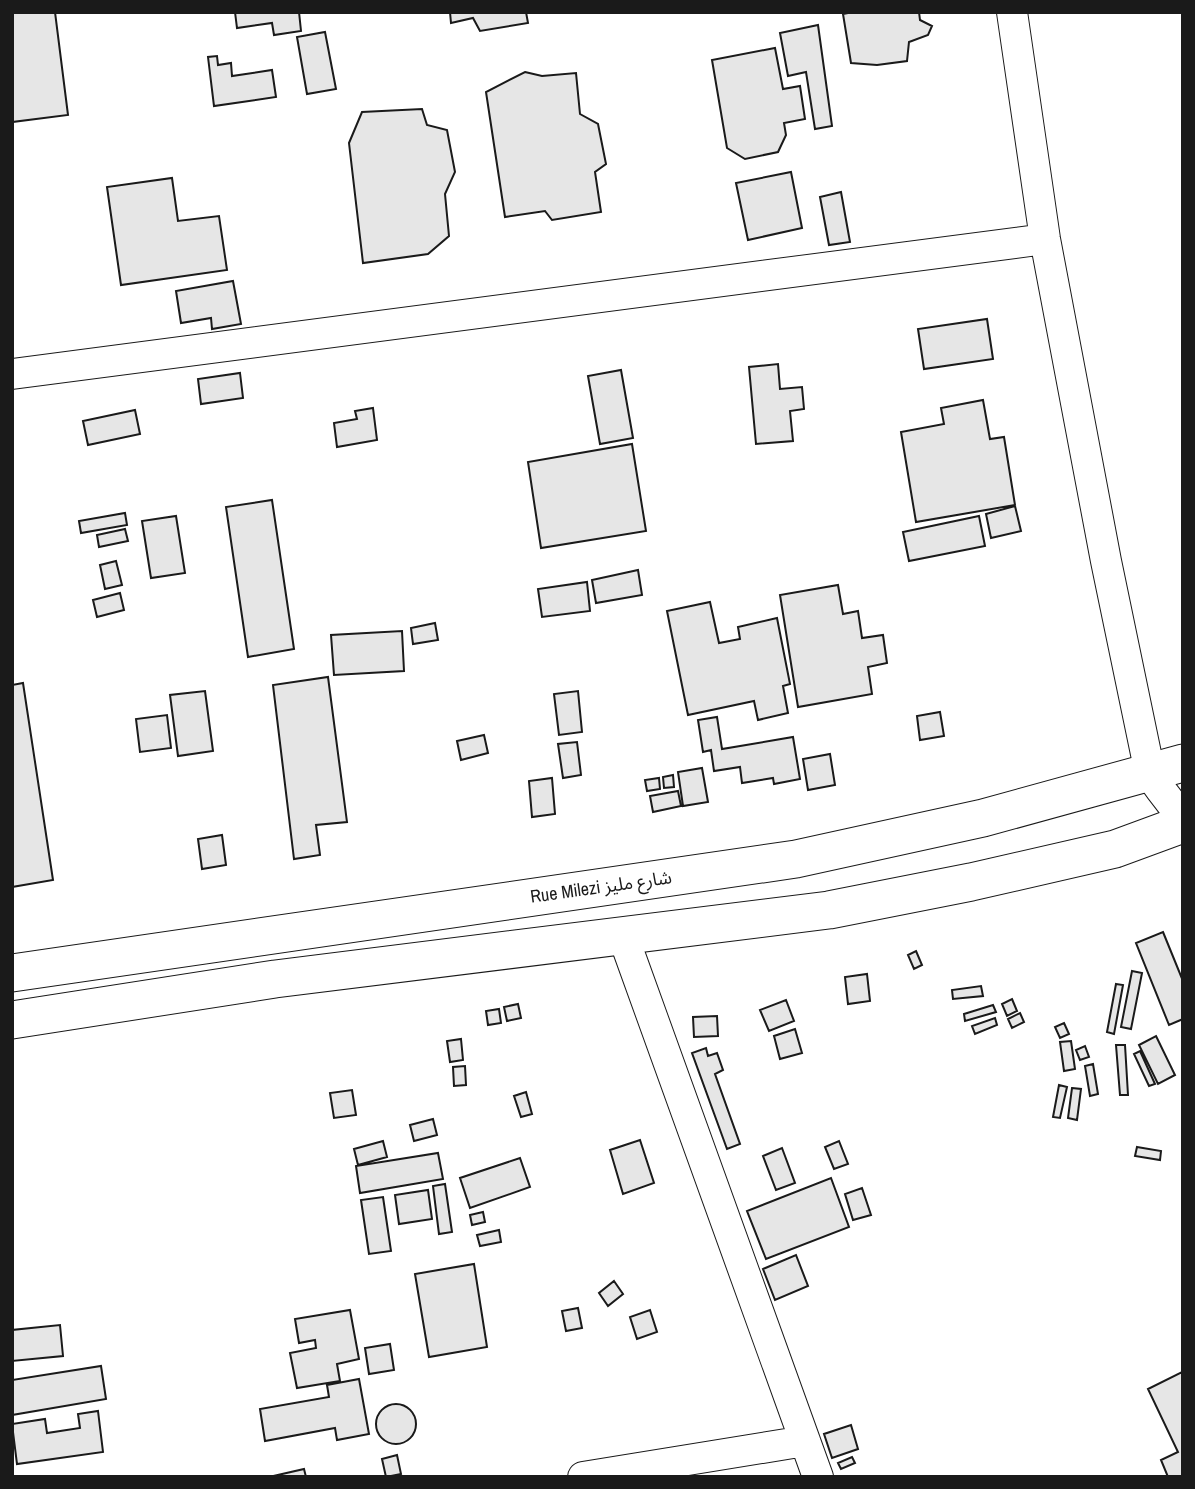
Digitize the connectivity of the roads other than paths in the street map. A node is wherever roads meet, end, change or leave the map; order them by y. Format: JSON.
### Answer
{"nodes":[{"id":1,"x":1012,"y":12,"type":"edge"},
{"id":2,"x":1045,"y":239,"type":"junction"},
{"id":3,"x":12,"y":374,"type":"edge"},
{"id":4,"x":1167,"y":768,"type":"edge"},
{"id":5,"x":1183,"y":823,"type":"edge"},
{"id":6,"x":624,"y":936,"type":"junction"},
{"id":7,"x":12,"y":973,"type":"edge"},
{"id":8,"x":12,"y":1020,"type":"edge"},
{"id":9,"x":805,"y":1441,"type":"junction"},
{"id":10,"x":583,"y":1477,"type":"edge"},
{"id":11,"x":818,"y":1477,"type":"edge"}],
"edges":[{"from":1,"to":2,"type":"street"},
{"from":2,"to":3,"type":"street"},
{"from":2,"to":4,"type":"street"},
{"from":4,"to":5,"type":"street"},
{"from":4,"to":7,"type":"street","name":"Rue Milezi شارع مليز"},
{"from":5,"to":6,"type":"street"},
{"from":6,"to":8,"type":"street"},
{"from":6,"to":9,"type":"street"},
{"from":9,"to":10,"type":"street"},
{"from":9,"to":11,"type":"street"}]}
